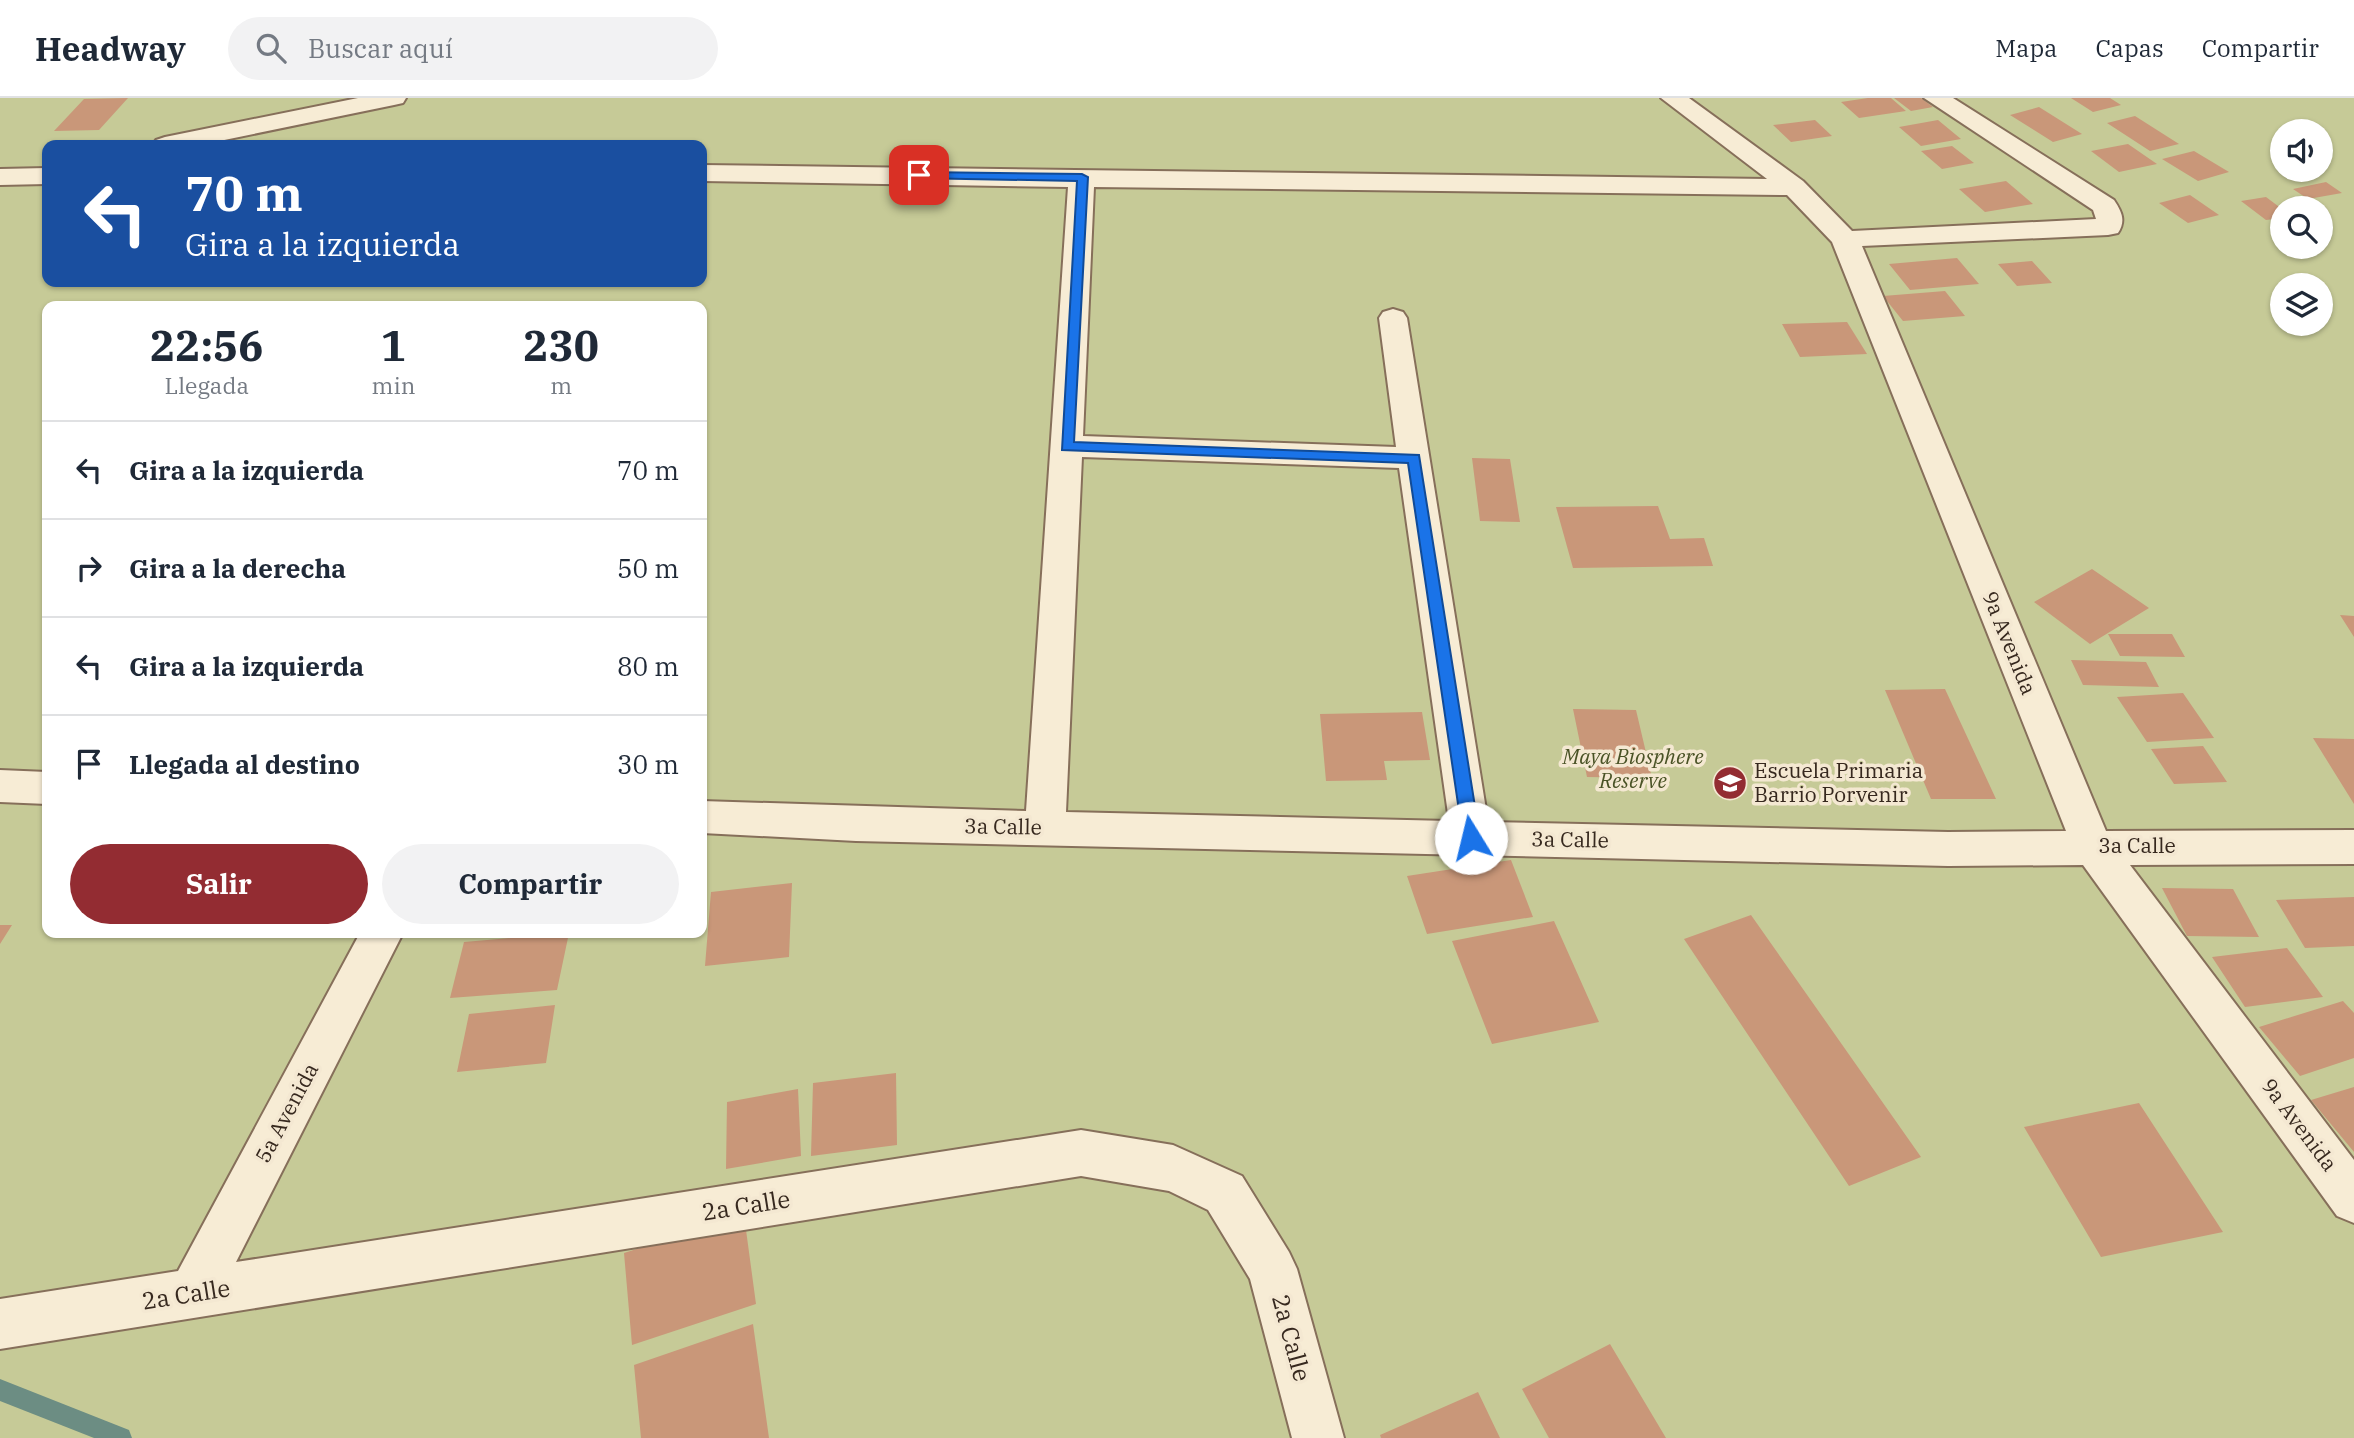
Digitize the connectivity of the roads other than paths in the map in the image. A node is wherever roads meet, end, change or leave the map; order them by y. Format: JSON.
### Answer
{"nodes":[{"id":1,"x":394,"y":98,"type":"edge"},
{"id":2,"x":1673,"y":98,"type":"edge"},
{"id":3,"x":1936,"y":98,"type":"edge"},
{"id":4,"x":188,"y":140,"type":"edge"},
{"id":5,"x":707,"y":173,"type":"edge"},
{"id":6,"x":42,"y":176,"type":"edge"},
{"id":7,"x":0,"y":177,"type":"edge"},
{"id":8,"x":1082,"y":177,"type":"junction"},
{"id":9,"x":1794,"y":187,"type":"junction"},
{"id":10,"x":1845,"y":239,"type":"junction"},
{"id":11,"x":1393,"y":318,"type":"dead end"},
{"id":12,"x":1067,"y":446,"type":"junction"},
{"id":13,"x":1414,"y":458,"type":"junction"},
{"id":14,"x":0,"y":786,"type":"edge"},
{"id":15,"x":42,"y":788,"type":"edge"},
{"id":16,"x":707,"y":817,"type":"edge"},
{"id":17,"x":1045,"y":828,"type":"junction"},
{"id":18,"x":1471,"y":838,"type":"junction"},
{"id":19,"x":2092,"y":846,"type":"junction"},
{"id":20,"x":2354,"y":847,"type":"edge"},
{"id":21,"x":379,"y":938,"type":"edge"},
{"id":22,"x":2354,"y":1199,"type":"edge"},
{"id":23,"x":193,"y":1294,"type":"junction"},
{"id":24,"x":0,"y":1324,"type":"edge"},
{"id":25,"x":1318,"y":1438,"type":"edge"}],
"edges":[{"from":1,"to":4,"type":"street"},
{"from":2,"to":9,"type":"street","name":"9a Avenida"},
{"from":3,"to":10,"type":"street"},
{"from":5,"to":8,"type":"street"},
{"from":6,"to":7,"type":"street"},
{"from":8,"to":9,"type":"street"},
{"from":8,"to":12,"type":"street"},
{"from":9,"to":10,"type":"street","name":"9a Avenida"},
{"from":10,"to":19,"type":"street","name":"9a Avenida"},
{"from":11,"to":13,"type":"street"},
{"from":12,"to":13,"type":"street"},
{"from":12,"to":17,"type":"street"},
{"from":13,"to":18,"type":"street"},
{"from":14,"to":15,"type":"street"},
{"from":16,"to":17,"type":"street","name":"3a Calle"},
{"from":17,"to":18,"type":"street","name":"3a Calle"},
{"from":18,"to":19,"type":"street","name":"3a Calle"},
{"from":19,"to":20,"type":"street","name":"3a Calle"},
{"from":19,"to":22,"type":"street","name":"9a Avenida"},
{"from":21,"to":23,"type":"street","name":"5a Avenida"},
{"from":23,"to":24,"type":"street","name":"2a Calle"},
{"from":23,"to":25,"type":"street","name":"2a Calle"}]}
